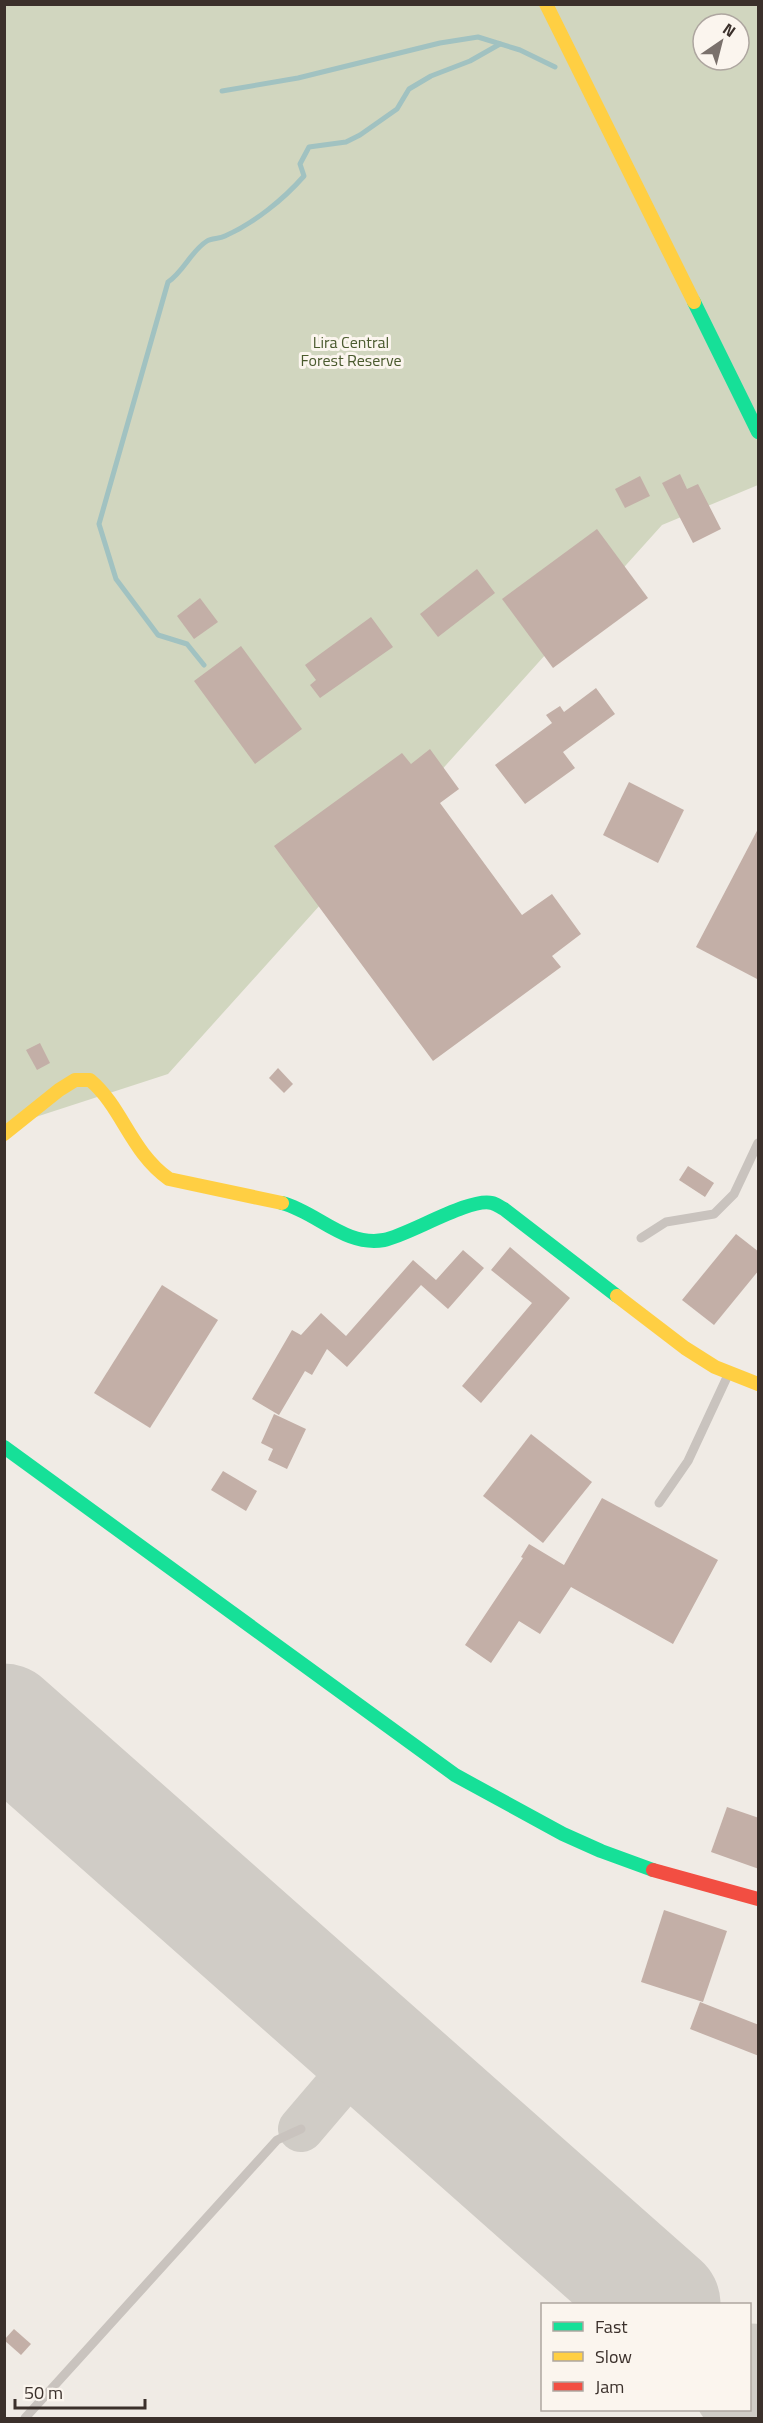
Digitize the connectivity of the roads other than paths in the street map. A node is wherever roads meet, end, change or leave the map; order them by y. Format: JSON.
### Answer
{"nodes":[{"id":1,"x":546,"y":4,"type":"edge"},
{"id":2,"x":759,"y":432,"type":"edge"},
{"id":3,"x":4,"y":1134,"type":"edge"},
{"id":4,"x":759,"y":1143,"type":"edge"},
{"id":5,"x":641,"y":1238,"type":"dead end"},
{"id":6,"x":729,"y":1373,"type":"junction"},
{"id":7,"x":759,"y":1384,"type":"edge"},
{"id":8,"x":4,"y":1448,"type":"edge"},
{"id":9,"x":659,"y":1503,"type":"dead end"},
{"id":10,"x":759,"y":1899,"type":"edge"},
{"id":11,"x":301,"y":2129,"type":"dead end"},
{"id":12,"x":25,"y":2418,"type":"edge"}],
"edges":[{"from":1,"to":2,"type":"street"},
{"from":3,"to":6,"type":"street"},
{"from":4,"to":5,"type":"lane"},
{"from":6,"to":7,"type":"street"},
{"from":6,"to":9,"type":"lane"},
{"from":8,"to":10,"type":"street"},
{"from":11,"to":12,"type":"lane"}]}
